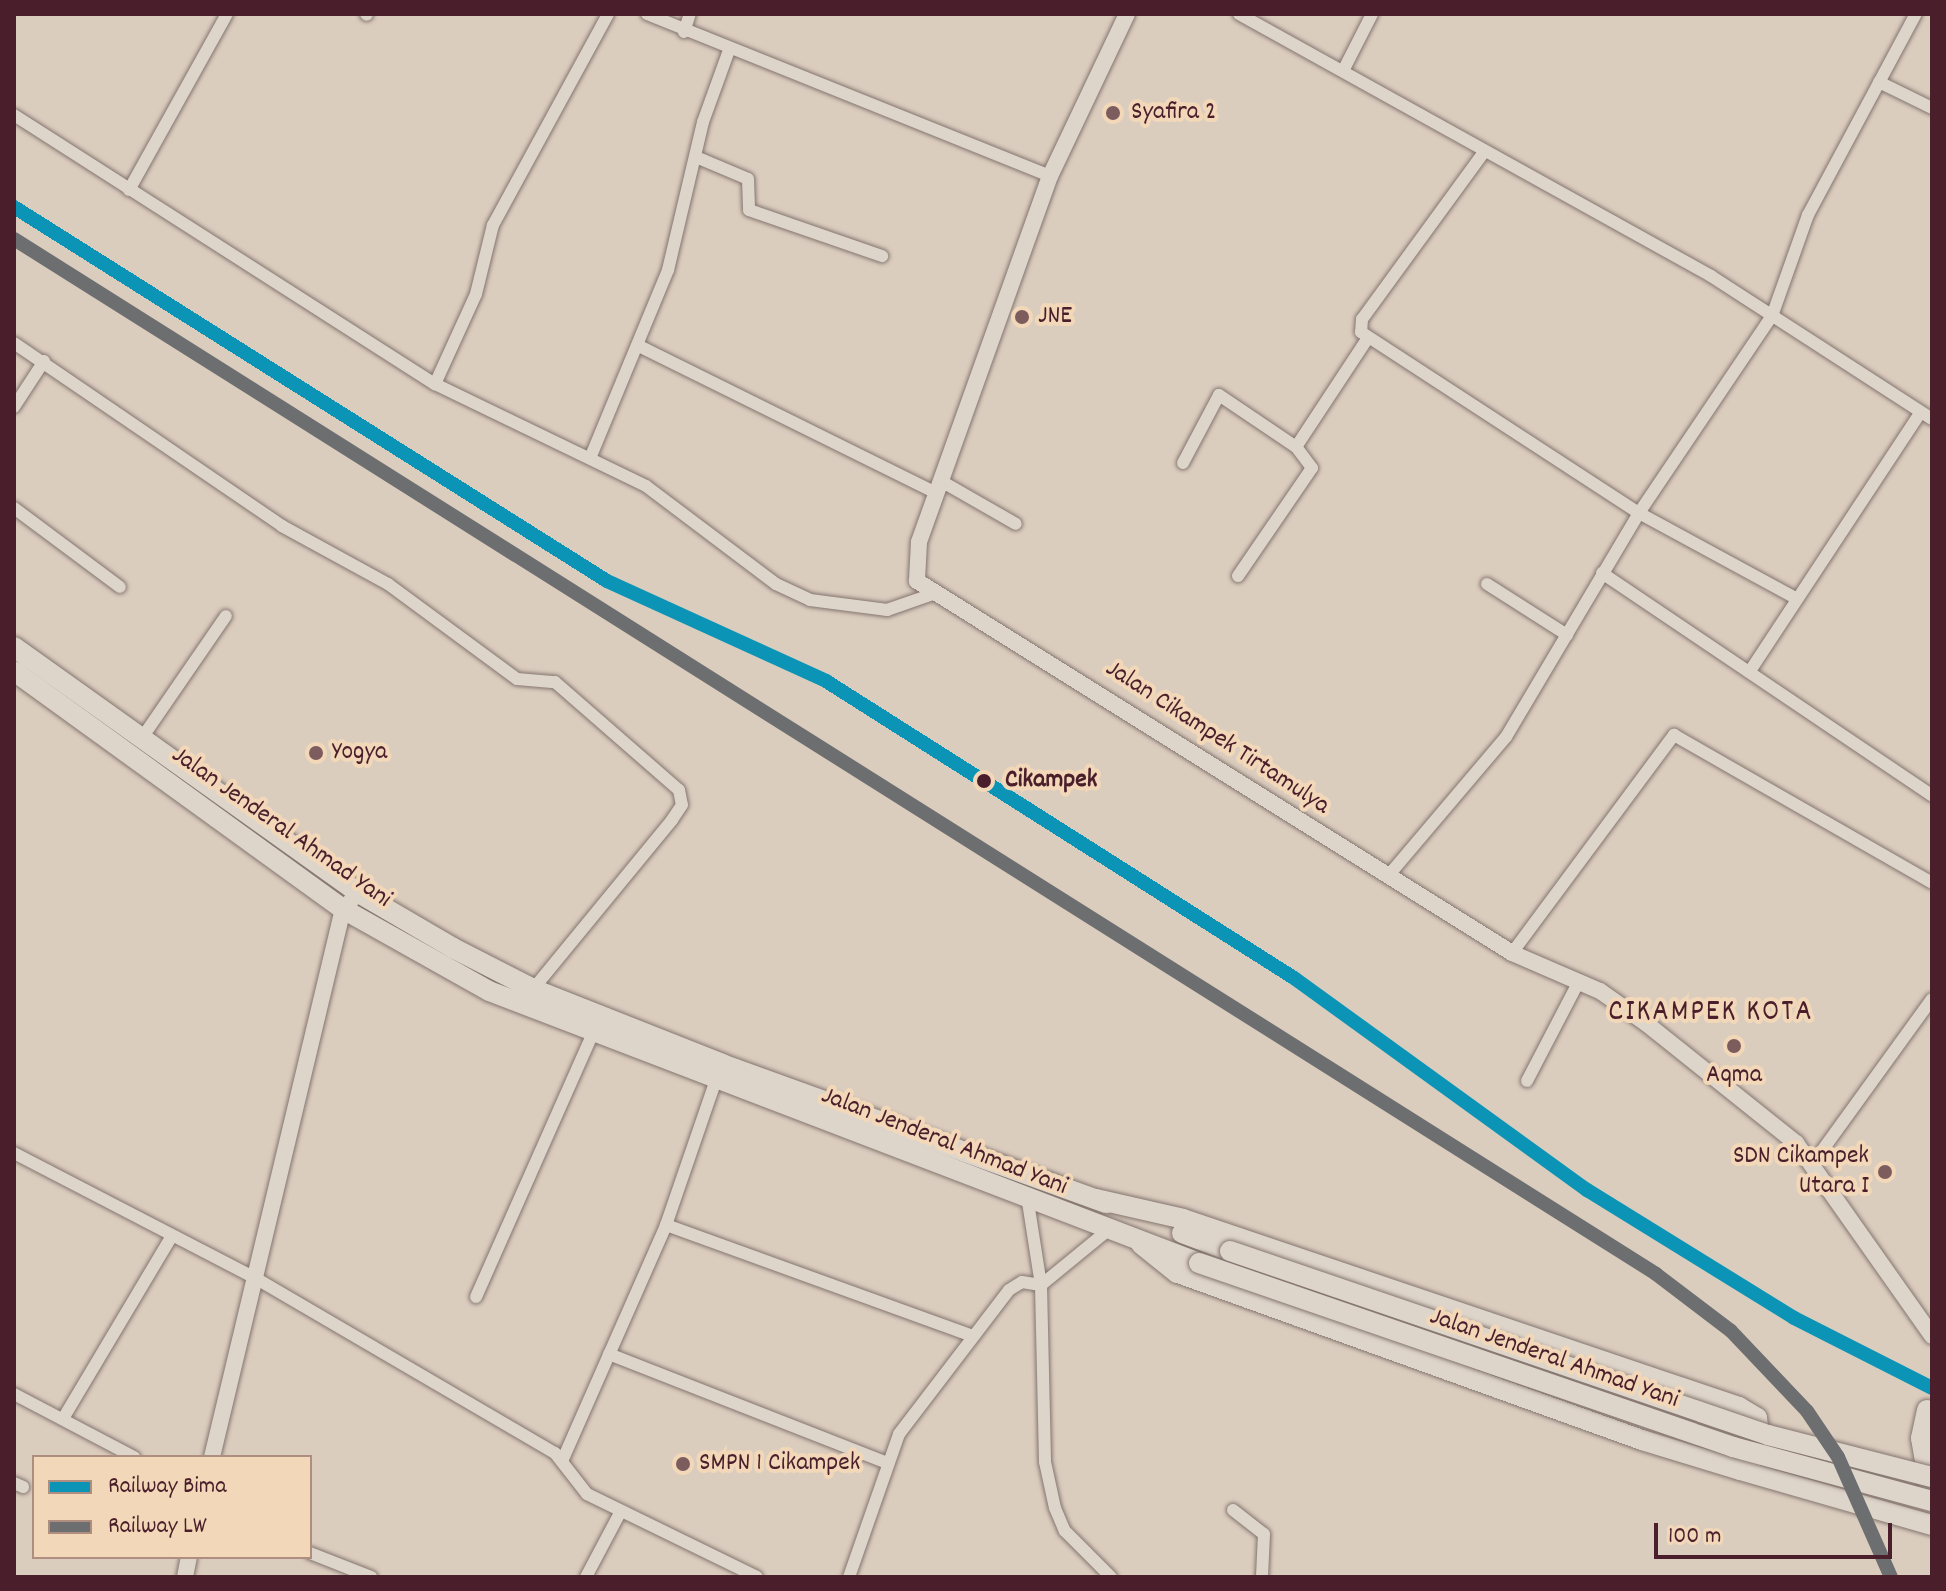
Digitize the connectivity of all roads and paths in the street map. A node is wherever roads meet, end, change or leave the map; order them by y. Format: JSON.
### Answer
{"nodes":[{"id":1,"x":227,"y":14,"type":"edge"},
{"id":2,"x":608,"y":14,"type":"edge"},
{"id":3,"x":647,"y":14,"type":"edge"},
{"id":4,"x":690,"y":14,"type":"edge"},
{"id":5,"x":1127,"y":14,"type":"edge"},
{"id":6,"x":1239,"y":14,"type":"edge"},
{"id":7,"x":1372,"y":14,"type":"edge"},
{"id":8,"x":1916,"y":14,"type":"edge"},
{"id":9,"x":684,"y":32,"type":"junction"},
{"id":10,"x":729,"y":50,"type":"junction"},
{"id":11,"x":1343,"y":71,"type":"junction"},
{"id":12,"x":1879,"y":82,"type":"junction"},
{"id":13,"x":1932,"y":108,"type":"edge"},
{"id":14,"x":14,"y":115,"type":"edge"},
{"id":15,"x":1484,"y":152,"type":"junction"},
{"id":16,"x":696,"y":157,"type":"junction"},
{"id":17,"x":1050,"y":176,"type":"junction"},
{"id":18,"x":129,"y":190,"type":"junction"},
{"id":19,"x":882,"y":256,"type":"dead end"},
{"id":20,"x":1772,"y":316,"type":"junction"},
{"id":21,"x":1368,"y":338,"type":"junction"},
{"id":22,"x":14,"y":343,"type":"edge"},
{"id":23,"x":641,"y":347,"type":"junction"},
{"id":24,"x":44,"y":361,"type":"junction"},
{"id":25,"x":435,"y":384,"type":"junction"},
{"id":26,"x":14,"y":407,"type":"edge"},
{"id":27,"x":1927,"y":415,"type":"edge"},
{"id":28,"x":1296,"y":447,"type":"junction"},
{"id":29,"x":591,"y":456,"type":"junction"},
{"id":30,"x":1183,"y":463,"type":"dead end"},
{"id":31,"x":938,"y":487,"type":"junction"},
{"id":32,"x":14,"y":508,"type":"edge"},
{"id":33,"x":1639,"y":513,"type":"junction"},
{"id":34,"x":1016,"y":524,"type":"dead end"},
{"id":35,"x":1602,"y":573,"type":"junction"},
{"id":36,"x":1238,"y":576,"type":"dead end"},
{"id":37,"x":1487,"y":584,"type":"dead end"},
{"id":38,"x":120,"y":587,"type":"dead end"},
{"id":39,"x":933,"y":594,"type":"junction"},
{"id":40,"x":1794,"y":597,"type":"junction"},
{"id":41,"x":226,"y":616,"type":"dead end"},
{"id":42,"x":1567,"y":635,"type":"junction"},
{"id":43,"x":14,"y":647,"type":"edge"},
{"id":44,"x":14,"y":671,"type":"edge"},
{"id":45,"x":1750,"y":671,"type":"junction"},
{"id":46,"x":142,"y":738,"type":"junction"},
{"id":47,"x":1932,"y":796,"type":"edge"},
{"id":48,"x":1388,"y":876,"type":"junction"},
{"id":49,"x":1932,"y":883,"type":"edge"},
{"id":50,"x":359,"y":893,"type":"junction"},
{"id":51,"x":343,"y":909,"type":"junction"},
{"id":52,"x":1512,"y":953,"type":"junction"},
{"id":53,"x":1579,"y":981,"type":"junction"},
{"id":54,"x":533,"y":989,"type":"junction"},
{"id":55,"x":1932,"y":999,"type":"edge"},
{"id":56,"x":592,"y":1035,"type":"junction"},
{"id":57,"x":1527,"y":1081,"type":"dead end"},
{"id":58,"x":715,"y":1083,"type":"junction"},
{"id":59,"x":14,"y":1153,"type":"edge"},
{"id":60,"x":1811,"y":1166,"type":"junction"},
{"id":61,"x":1096,"y":1199,"type":"junction"},
{"id":62,"x":1028,"y":1202,"type":"junction"},
{"id":63,"x":666,"y":1225,"type":"junction"},
{"id":64,"x":1107,"y":1231,"type":"junction"},
{"id":65,"x":170,"y":1239,"type":"junction"},
{"id":66,"x":1141,"y":1244,"type":"junction"},
{"id":67,"x":257,"y":1279,"type":"junction"},
{"id":68,"x":1041,"y":1285,"type":"junction"},
{"id":69,"x":476,"y":1297,"type":"dead end"},
{"id":70,"x":972,"y":1336,"type":"junction"},
{"id":71,"x":1932,"y":1336,"type":"edge"},
{"id":72,"x":609,"y":1354,"type":"junction"},
{"id":73,"x":14,"y":1394,"type":"edge"},
{"id":74,"x":1930,"y":1408,"type":"edge"},
{"id":75,"x":64,"y":1417,"type":"junction"},
{"id":76,"x":130,"y":1455,"type":"edge"},
{"id":77,"x":213,"y":1455,"type":"edge"},
{"id":78,"x":563,"y":1459,"type":"junction"},
{"id":79,"x":885,"y":1462,"type":"junction"},
{"id":80,"x":1740,"y":1470,"type":"junction"},
{"id":81,"x":1930,"y":1472,"type":"edge"},
{"id":82,"x":1932,"y":1502,"type":"edge"},
{"id":83,"x":1233,"y":1510,"type":"dead end"},
{"id":84,"x":621,"y":1511,"type":"junction"},
{"id":85,"x":1932,"y":1525,"type":"edge"},
{"id":86,"x":312,"y":1554,"type":"edge"},
{"id":87,"x":368,"y":1576,"type":"edge"},
{"id":88,"x":586,"y":1577,"type":"edge"},
{"id":89,"x":757,"y":1577,"type":"edge"},
{"id":90,"x":849,"y":1577,"type":"edge"},
{"id":91,"x":1111,"y":1577,"type":"edge"},
{"id":92,"x":1262,"y":1577,"type":"edge"}],
"edges":[{"from":1,"to":18,"type":"street"},
{"from":2,"to":25,"type":"street"},
{"from":3,"to":9,"type":"street"},
{"from":4,"to":9,"type":"street"},
{"from":5,"to":17,"type":"street"},
{"from":6,"to":11,"type":"street"},
{"from":7,"to":11,"type":"street"},
{"from":8,"to":12,"type":"street"},
{"from":9,"to":10,"type":"street"},
{"from":10,"to":16,"type":"street"},
{"from":10,"to":17,"type":"street"},
{"from":11,"to":15,"type":"street"},
{"from":12,"to":13,"type":"street"},
{"from":12,"to":20,"type":"street"},
{"from":14,"to":18,"type":"street"},
{"from":15,"to":20,"type":"street"},
{"from":15,"to":21,"type":"street"},
{"from":16,"to":19,"type":"street"},
{"from":16,"to":23,"type":"street"},
{"from":17,"to":31,"type":"street"},
{"from":18,"to":25,"type":"street"},
{"from":20,"to":27,"type":"street"},
{"from":20,"to":33,"type":"street"},
{"from":21,"to":28,"type":"street"},
{"from":21,"to":33,"type":"street"},
{"from":22,"to":24,"type":"street"},
{"from":23,"to":29,"type":"street"},
{"from":23,"to":31,"type":"street"},
{"from":24,"to":26,"type":"street"},
{"from":24,"to":54,"type":"street"},
{"from":25,"to":29,"type":"street"},
{"from":27,"to":40,"type":"street"},
{"from":28,"to":30,"type":"street"},
{"from":28,"to":36,"type":"street"},
{"from":29,"to":39,"type":"street"},
{"from":31,"to":34,"type":"street"},
{"from":31,"to":39,"type":"street"},
{"from":32,"to":38,"type":"street"},
{"from":33,"to":35,"type":"street"},
{"from":33,"to":40,"type":"street"},
{"from":35,"to":42,"type":"street"},
{"from":35,"to":45,"type":"street"},
{"from":37,"to":42,"type":"street"},
{"from":39,"to":48,"type":"street","name":"Jalan Cikampek Tirtamulya"},
{"from":40,"to":45,"type":"street"},
{"from":41,"to":46,"type":"street"},
{"from":42,"to":48,"type":"street"},
{"from":43,"to":46,"type":"highway","name":"Jalan Jenderal Ahmad Yani"},
{"from":44,"to":51,"type":"highway","name":"Jalan Jenderal Ahmad Yani"},
{"from":45,"to":47,"type":"street"},
{"from":46,"to":50,"type":"highway","name":"Jalan Jenderal Ahmad Yani"},
{"from":48,"to":52,"type":"street","name":"Jalan Cikampek Tirtamulya"},
{"from":49,"to":52,"type":"street"},
{"from":50,"to":51,"type":"street"},
{"from":50,"to":54,"type":"highway","name":"Jalan Jenderal Ahmad Yani"},
{"from":51,"to":56,"type":"highway","name":"Jalan Jenderal Ahmad Yani"},
{"from":51,"to":67,"type":"street"},
{"from":52,"to":53,"type":"street","name":"Jalan Cikampek Tirtamulya"},
{"from":53,"to":57,"type":"street"},
{"from":53,"to":60,"type":"street","name":"Jalan Cikampek Tirtamulya"},
{"from":54,"to":61,"type":"highway","name":"Jalan Jenderal Ahmad Yani"},
{"from":55,"to":60,"type":"street"},
{"from":56,"to":58,"type":"highway","name":"Jalan Jenderal Ahmad Yani"},
{"from":56,"to":69,"type":"street"},
{"from":58,"to":62,"type":"highway","name":"Jalan Jenderal Ahmad Yani"},
{"from":58,"to":63,"type":"street"},
{"from":59,"to":65,"type":"street"},
{"from":60,"to":71,"type":"street","name":"Jalan Cikampek Tirtamulya"},
{"from":61,"to":80,"type":"highway"},
{"from":61,"to":81,"type":"highway","name":"Jalan Jenderal Ahmad Yani","bridge":true},
{"from":62,"to":64,"type":"highway","name":"Jalan Jenderal Ahmad Yani"},
{"from":62,"to":68,"type":"street"},
{"from":63,"to":70,"type":"street"},
{"from":63,"to":72,"type":"street"},
{"from":64,"to":66,"type":"highway","name":"Jalan Jenderal Ahmad Yani"},
{"from":64,"to":68,"type":"street"},
{"from":65,"to":67,"type":"street"},
{"from":65,"to":75,"type":"street"},
{"from":66,"to":80,"type":"highway"},
{"from":66,"to":82,"type":"highway","name":"Jalan Jenderal Ahmad Yani","bridge":true},
{"from":67,"to":77,"type":"street"},
{"from":67,"to":78,"type":"street"},
{"from":68,"to":70,"type":"street"},
{"from":68,"to":91,"type":"street"},
{"from":70,"to":79,"type":"street"},
{"from":72,"to":78,"type":"street"},
{"from":72,"to":79,"type":"street"},
{"from":73,"to":75,"type":"street"},
{"from":74,"to":81,"type":"highway"},
{"from":75,"to":76,"type":"street"},
{"from":78,"to":84,"type":"street"},
{"from":79,"to":90,"type":"street"},
{"from":80,"to":85,"type":"highway"},
{"from":81,"to":82,"type":"highway"},
{"from":83,"to":92,"type":"street"},
{"from":84,"to":88,"type":"street"},
{"from":84,"to":89,"type":"street"},
{"from":86,"to":87,"type":"street"}]}
